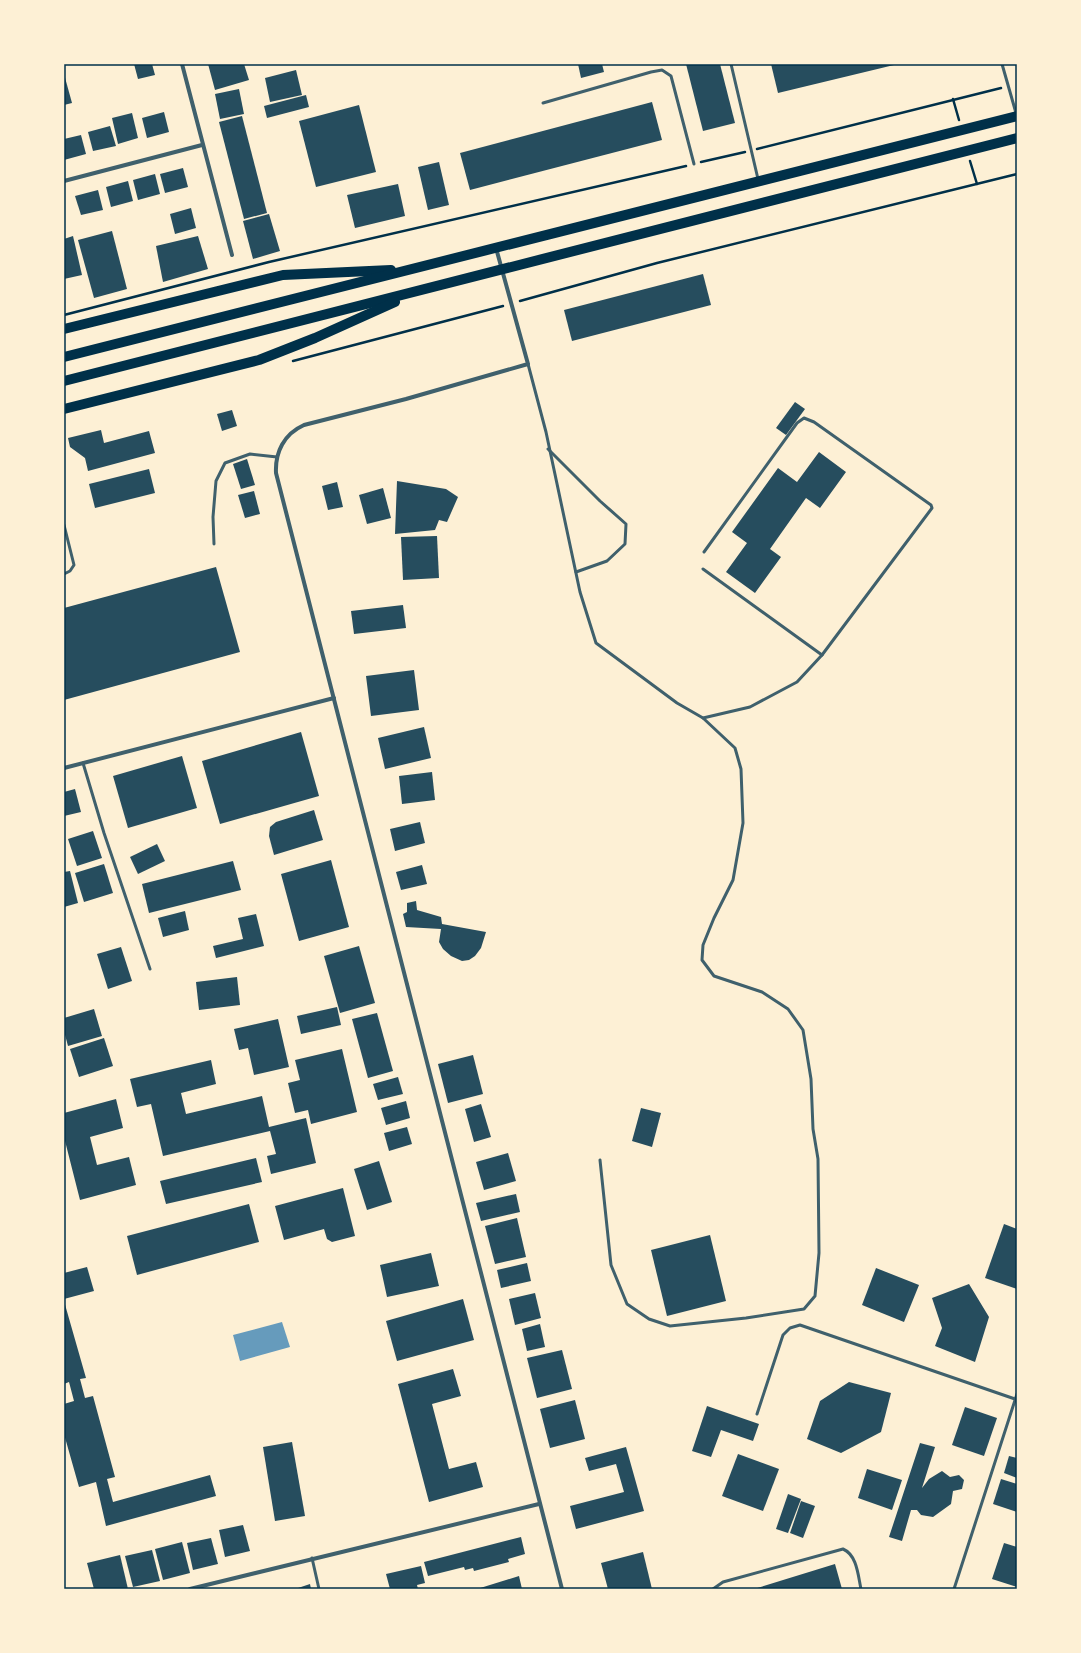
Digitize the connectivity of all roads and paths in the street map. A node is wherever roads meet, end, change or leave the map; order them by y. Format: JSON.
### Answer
{"nodes":[{"id":1,"x":182,"y":64,"type":"edge"},
{"id":2,"x":731,"y":64,"type":"edge"},
{"id":3,"x":1002,"y":64,"type":"edge"},
{"id":4,"x":1008,"y":86,"type":"junction"},
{"id":5,"x":543,"y":103,"type":"dead end"},
{"id":6,"x":1017,"y":115,"type":"edge"},
{"id":7,"x":1017,"y":138,"type":"edge"},
{"id":8,"x":202,"y":145,"type":"junction"},
{"id":9,"x":752,"y":150,"type":"junction"},
{"id":10,"x":694,"y":164,"type":"junction"},
{"id":11,"x":1017,"y":174,"type":"edge"},
{"id":12,"x":64,"y":181,"type":"edge"},
{"id":13,"x":759,"y":181,"type":"junction"},
{"id":14,"x":496,"y":248,"type":"junction"},
{"id":15,"x":232,"y":255,"type":"dead end"},
{"id":16,"x":415,"y":268,"type":"junction"},
{"id":17,"x":502,"y":270,"type":"junction"},
{"id":18,"x":421,"y":290,"type":"junction"},
{"id":19,"x":511,"y":304,"type":"junction"},
{"id":20,"x":64,"y":315,"type":"edge"},
{"id":21,"x":64,"y":329,"type":"edge"},
{"id":22,"x":64,"y":357,"type":"edge"},
{"id":23,"x":292,"y":361,"type":"dead end"},
{"id":24,"x":528,"y":364,"type":"junction"},
{"id":25,"x":64,"y":381,"type":"edge"},
{"id":26,"x":64,"y":409,"type":"edge"},
{"id":27,"x":548,"y":449,"type":"junction"},
{"id":28,"x":277,"y":457,"type":"junction"},
{"id":29,"x":64,"y":525,"type":"edge"},
{"id":30,"x":214,"y":544,"type":"dead end"},
{"id":31,"x":704,"y":552,"type":"dead end"},
{"id":32,"x":703,"y":569,"type":"dead end"},
{"id":33,"x":576,"y":572,"type":"junction"},
{"id":34,"x":64,"y":574,"type":"edge"},
{"id":35,"x":822,"y":655,"type":"junction"},
{"id":36,"x":334,"y":698,"type":"junction"},
{"id":37,"x":703,"y":718,"type":"junction"},
{"id":38,"x":83,"y":763,"type":"junction"},
{"id":39,"x":64,"y":768,"type":"edge"},
{"id":40,"x":150,"y":968,"type":"dead end"},
{"id":41,"x":600,"y":1160,"type":"dead end"},
{"id":42,"x":1017,"y":1394,"type":"edge"},
{"id":43,"x":1015,"y":1399,"type":"junction"},
{"id":44,"x":757,"y":1414,"type":"dead end"},
{"id":45,"x":539,"y":1504,"type":"junction"},
{"id":46,"x":312,"y":1558,"type":"junction"},
{"id":47,"x":190,"y":1589,"type":"edge"},
{"id":48,"x":319,"y":1589,"type":"edge"},
{"id":49,"x":562,"y":1589,"type":"edge"},
{"id":50,"x":713,"y":1589,"type":"edge"},
{"id":51,"x":861,"y":1589,"type":"edge"},
{"id":52,"x":954,"y":1589,"type":"edge"}],
"edges":[{"from":1,"to":8,"type":"street"},
{"from":2,"to":9,"type":"lane"},
{"from":3,"to":4,"type":"lane"},
{"from":4,"to":6,"type":"lane"},
{"from":4,"to":9,"type":"path"},
{"from":5,"to":10,"type":"lane"},
{"from":6,"to":13,"type":"main road"},
{"from":7,"to":17,"type":"main road"},
{"from":8,"to":12,"type":"street"},
{"from":8,"to":15,"type":"street"},
{"from":9,"to":10,"type":"path"},
{"from":9,"to":13,"type":"lane"},
{"from":10,"to":20,"type":"path"},
{"from":11,"to":19,"type":"path"},
{"from":13,"to":14,"type":"main road"},
{"from":14,"to":16,"type":"main road"},
{"from":14,"to":17,"type":"street"},
{"from":16,"to":21,"type":"main road"},
{"from":16,"to":22,"type":"main road"},
{"from":17,"to":18,"type":"main road"},
{"from":17,"to":19,"type":"street"},
{"from":18,"to":25,"type":"main road"},
{"from":18,"to":26,"type":"main road"},
{"from":19,"to":23,"type":"path"},
{"from":19,"to":24,"type":"street"},
{"from":24,"to":27,"type":"lane"},
{"from":24,"to":28,"type":"street"},
{"from":27,"to":33,"type":"lane"},
{"from":27,"to":33,"type":"lane"},
{"from":28,"to":30,"type":"lane"},
{"from":28,"to":36,"type":"street"},
{"from":29,"to":34,"type":"lane"},
{"from":31,"to":35,"type":"lane"},
{"from":32,"to":35,"type":"lane"},
{"from":33,"to":37,"type":"lane"},
{"from":35,"to":37,"type":"lane"},
{"from":36,"to":38,"type":"street"},
{"from":36,"to":45,"type":"street"},
{"from":37,"to":41,"type":"lane"},
{"from":38,"to":39,"type":"street"},
{"from":38,"to":40,"type":"lane"},
{"from":42,"to":43,"type":"lane"},
{"from":43,"to":44,"type":"lane"},
{"from":43,"to":52,"type":"lane"},
{"from":45,"to":46,"type":"street"},
{"from":45,"to":49,"type":"street"},
{"from":46,"to":47,"type":"street"},
{"from":46,"to":48,"type":"lane"},
{"from":50,"to":51,"type":"lane"}]}
